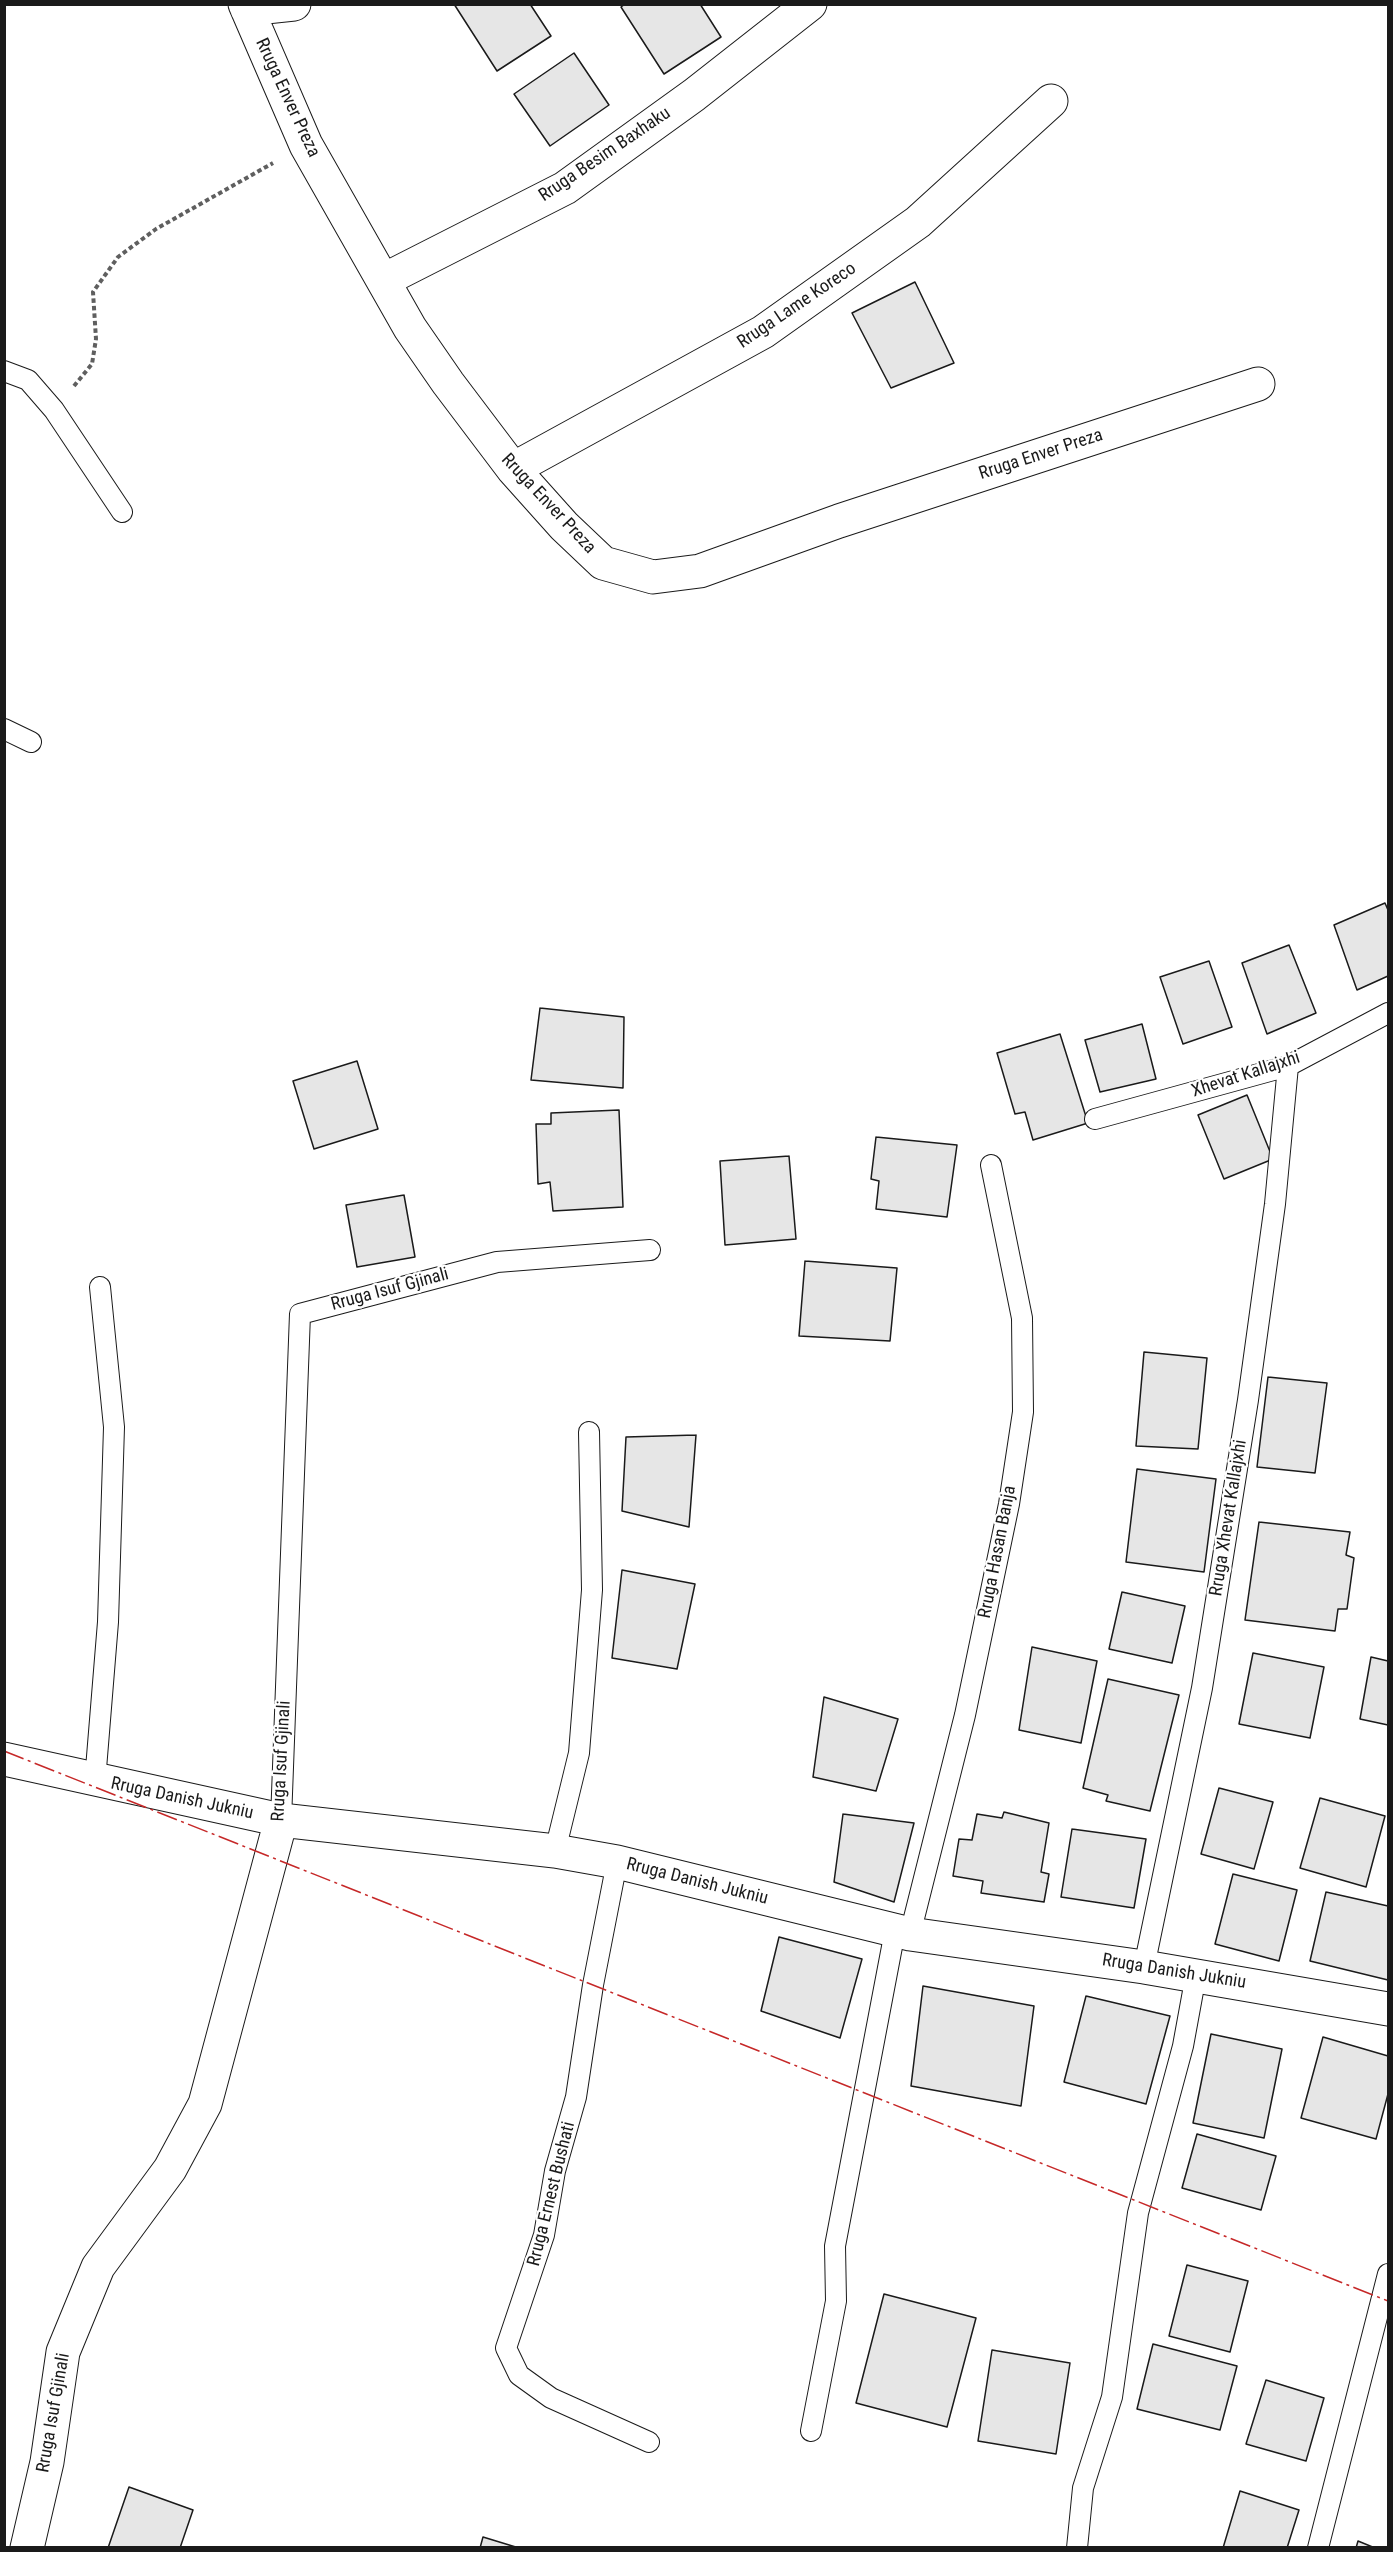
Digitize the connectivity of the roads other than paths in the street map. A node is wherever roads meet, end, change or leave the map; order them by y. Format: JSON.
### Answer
{"nodes":[{"id":1,"x":294,"y":4,"type":"edge"},
{"id":2,"x":810,"y":4,"type":"edge"},
{"id":3,"x":246,"y":7,"type":"edge"},
{"id":4,"x":1051,"y":101,"type":"dead end"},
{"id":5,"x":384,"y":280,"type":"junction"},
{"id":6,"x":4,"y":371,"type":"edge"},
{"id":7,"x":1258,"y":384,"type":"dead end"},
{"id":8,"x":513,"y":469,"type":"junction"},
{"id":9,"x":122,"y":512,"type":"dead end"},
{"id":10,"x":4,"y":729,"type":"edge"},
{"id":11,"x":31,"y":742,"type":"dead end"},
{"id":12,"x":1389,"y":1013,"type":"edge"},
{"id":13,"x":1288,"y":1066,"type":"junction"},
{"id":14,"x":1095,"y":1119,"type":"dead end"},
{"id":15,"x":991,"y":1165,"type":"dead end"},
{"id":16,"x":650,"y":1250,"type":"dead end"},
{"id":17,"x":100,"y":1287,"type":"dead end"},
{"id":18,"x":589,"y":1431,"type":"dead end"},
{"id":19,"x":4,"y":1759,"type":"edge"},
{"id":20,"x":94,"y":1781,"type":"junction"},
{"id":21,"x":281,"y":1820,"type":"junction"},
{"id":22,"x":555,"y":1851,"type":"junction"},
{"id":23,"x":617,"y":1862,"type":"junction"},
{"id":24,"x":902,"y":1933,"type":"junction"},
{"id":25,"x":1144,"y":1967,"type":"junction"},
{"id":26,"x":1196,"y":1975,"type":"junction"},
{"id":27,"x":1389,"y":2009,"type":"edge"},
{"id":28,"x":1389,"y":2274,"type":"edge"},
{"id":29,"x":811,"y":2431,"type":"dead end"},
{"id":30,"x":649,"y":2442,"type":"dead end"},
{"id":31,"x":4,"y":2546,"type":"edge"},
{"id":32,"x":9,"y":2547,"type":"edge"},
{"id":33,"x":27,"y":2547,"type":"edge"},
{"id":34,"x":1077,"y":2547,"type":"edge"},
{"id":35,"x":1318,"y":2547,"type":"edge"}],
"edges":[{"from":1,"to":3,"type":"street"},
{"from":2,"to":5,"type":"street","name":"Rruga Besim Baxhaku"},
{"from":3,"to":5,"type":"street","name":"Rruga Enver Preza"},
{"from":4,"to":8,"type":"street","name":"Rruga Lame Koreco"},
{"from":5,"to":8,"type":"street","name":"Rruga Enver Preza"},
{"from":6,"to":9,"type":"lane"},
{"from":7,"to":8,"type":"street","name":"Rruga Enver Preza"},
{"from":10,"to":11,"type":"lane"},
{"from":12,"to":13,"type":"lane","name":"Xhevat Kallajxhi"},
{"from":13,"to":14,"type":"lane","name":"Xhevat Kallajxhi"},
{"from":13,"to":25,"type":"lane","name":"Rruga Xhevat Kallajxhi"},
{"from":15,"to":24,"type":"lane","name":"Rruga Hasan Banja"},
{"from":16,"to":21,"type":"lane","name":"Rruga Isuf Gjinali"},
{"from":17,"to":20,"type":"lane"},
{"from":18,"to":22,"type":"lane"},
{"from":19,"to":20,"type":"street","name":"Rruga Danish Jukniu"},
{"from":20,"to":21,"type":"street","name":"Rruga Danish Jukniu"},
{"from":21,"to":22,"type":"street","name":"Rruga Danish Jukniu"},
{"from":21,"to":33,"type":"street","name":"Rruga Isuf Gjinali"},
{"from":22,"to":23,"type":"street","name":"Rruga Danish Jukniu"},
{"from":23,"to":24,"type":"street","name":"Rruga Danish Jukniu"},
{"from":23,"to":30,"type":"lane","name":"Rruga Ernest Bushati"},
{"from":24,"to":25,"type":"street","name":"Rruga Danish Jukniu"},
{"from":24,"to":29,"type":"lane","name":"Rruga Hasan Banja"},
{"from":25,"to":26,"type":"street","name":"Rruga Danish Jukniu"},
{"from":26,"to":27,"type":"street","name":"Rruga Danish Jukniu"},
{"from":26,"to":34,"type":"lane"},
{"from":28,"to":35,"type":"lane"},
{"from":31,"to":32,"type":"street"}]}
